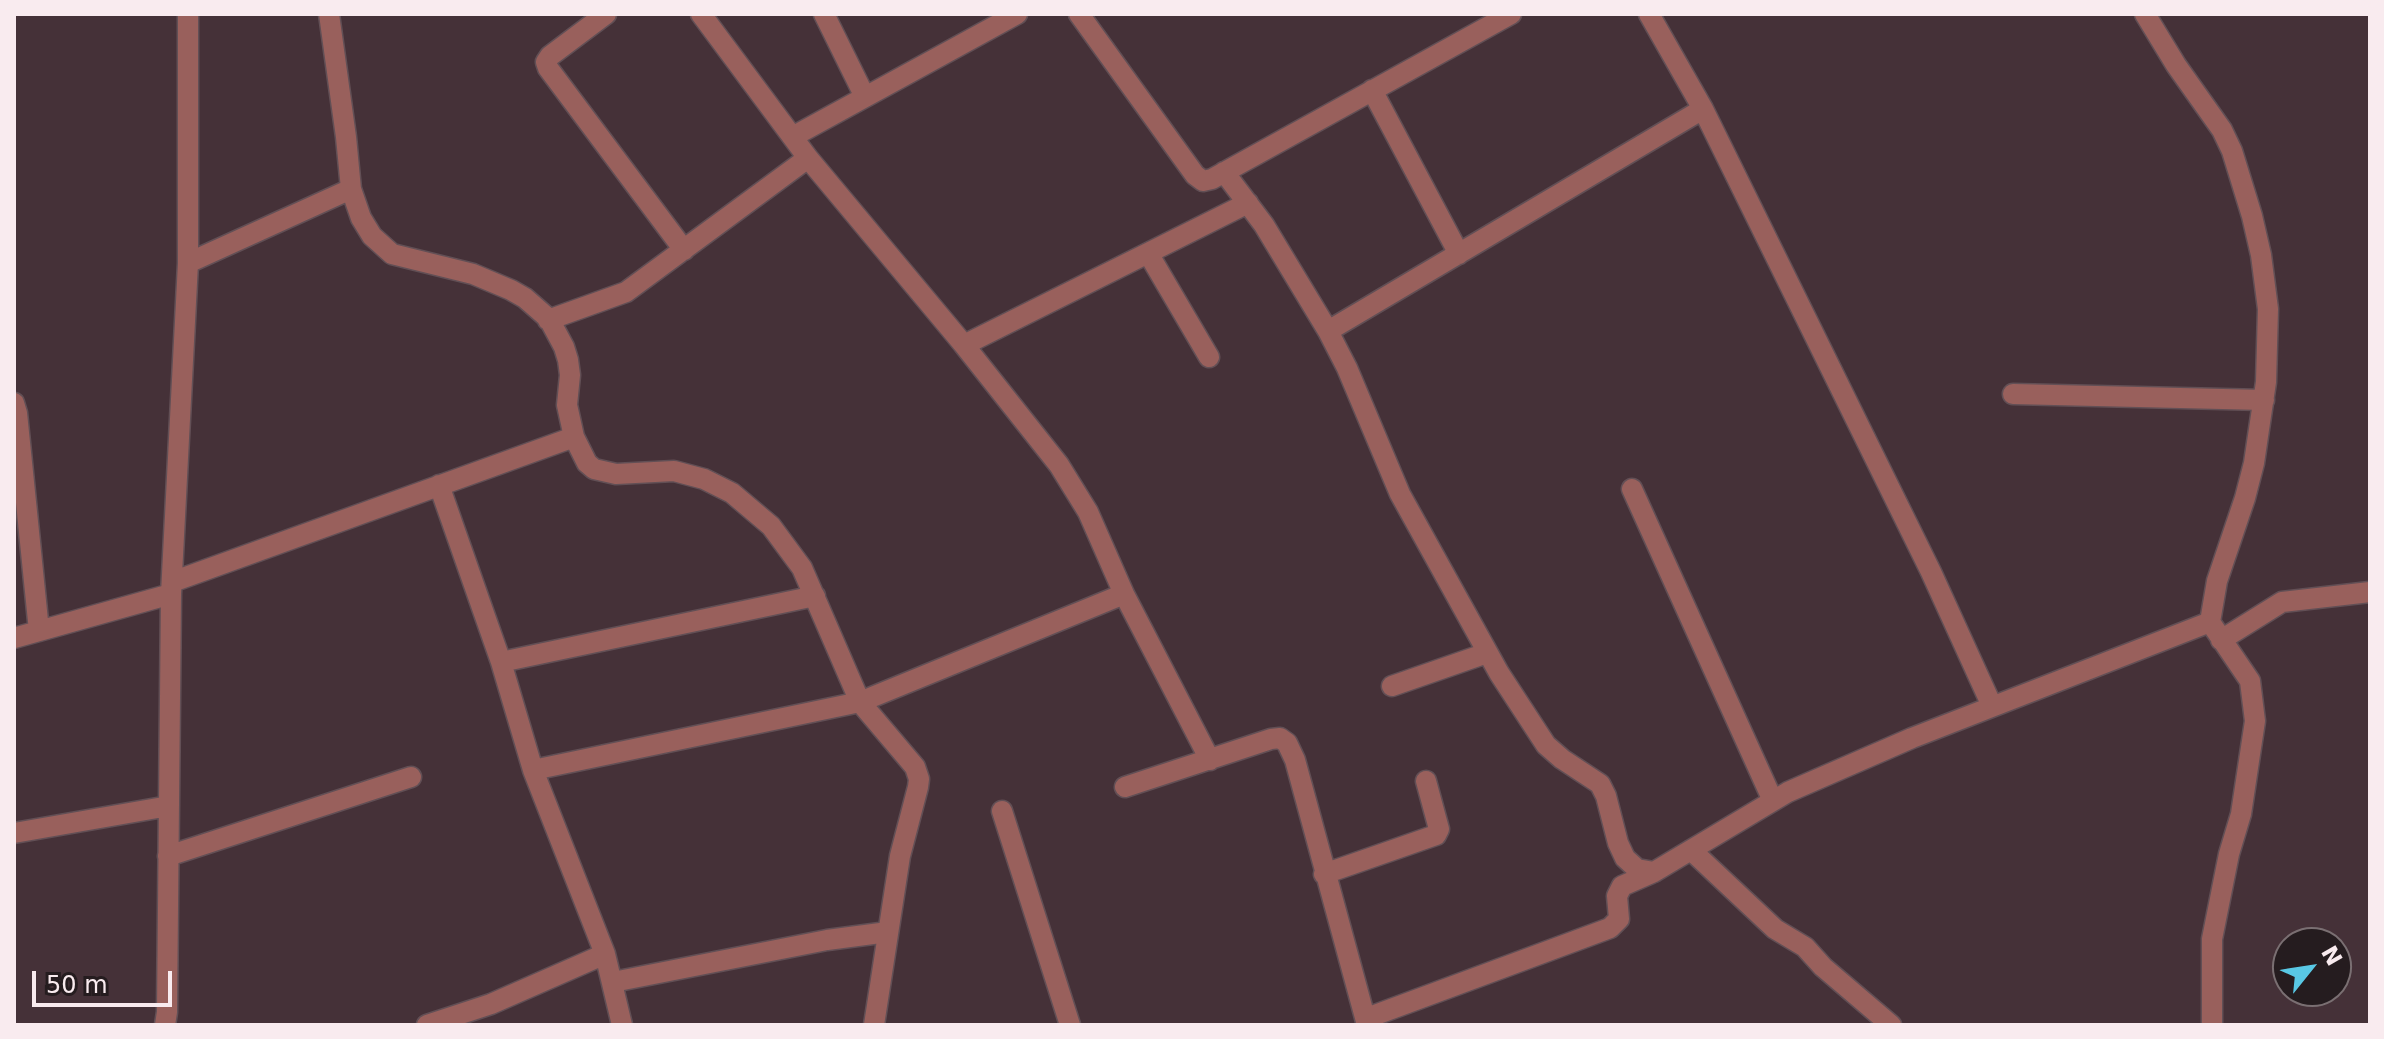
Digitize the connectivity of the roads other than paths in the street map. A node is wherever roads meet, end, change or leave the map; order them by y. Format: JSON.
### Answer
{"nodes":[{"id":1,"x":188,"y":14,"type":"edge"},
{"id":2,"x":329,"y":14,"type":"edge"},
{"id":3,"x":606,"y":14,"type":"edge"},
{"id":4,"x":701,"y":14,"type":"edge"},
{"id":5,"x":824,"y":14,"type":"edge"},
{"id":6,"x":1017,"y":14,"type":"edge"},
{"id":7,"x":1079,"y":14,"type":"edge"},
{"id":8,"x":1511,"y":14,"type":"edge"},
{"id":9,"x":1649,"y":14,"type":"edge"},
{"id":10,"x":2145,"y":14,"type":"edge"},
{"id":11,"x":1372,"y":90,"type":"junction"},
{"id":12,"x":865,"y":97,"type":"junction"},
{"id":13,"x":1703,"y":109,"type":"junction"},
{"id":14,"x":794,"y":136,"type":"junction"},
{"id":15,"x":808,"y":158,"type":"junction"},
{"id":16,"x":1224,"y":172,"type":"junction"},
{"id":17,"x":351,"y":189,"type":"junction"},
{"id":18,"x":1248,"y":203,"type":"junction"},
{"id":19,"x":684,"y":250,"type":"junction"},
{"id":20,"x":1148,"y":253,"type":"junction"},
{"id":21,"x":1459,"y":254,"type":"junction"},
{"id":22,"x":188,"y":263,"type":"junction"},
{"id":23,"x":548,"y":320,"type":"junction"},
{"id":24,"x":1328,"y":331,"type":"junction"},
{"id":25,"x":964,"y":345,"type":"junction"},
{"id":26,"x":1209,"y":357,"type":"dead end"},
{"id":27,"x":2013,"y":394,"type":"dead end"},
{"id":28,"x":2264,"y":400,"type":"junction"},
{"id":29,"x":14,"y":403,"type":"edge"},
{"id":30,"x":574,"y":437,"type":"junction"},
{"id":31,"x":439,"y":485,"type":"junction"},
{"id":32,"x":1632,"y":489,"type":"dead end"},
{"id":33,"x":171,"y":588,"type":"junction"},
{"id":34,"x":2370,"y":592,"type":"edge"},
{"id":35,"x":1124,"y":594,"type":"junction"},
{"id":36,"x":815,"y":596,"type":"junction"},
{"id":37,"x":39,"y":631,"type":"junction"},
{"id":38,"x":2215,"y":631,"type":"junction"},
{"id":39,"x":14,"y":638,"type":"edge"},
{"id":40,"x":1487,"y":653,"type":"junction"},
{"id":41,"x":501,"y":662,"type":"junction"},
{"id":42,"x":1392,"y":686,"type":"dead end"},
{"id":43,"x":860,"y":702,"type":"junction"},
{"id":44,"x":1992,"y":706,"type":"junction"},
{"id":45,"x":1210,"y":760,"type":"junction"},
{"id":46,"x":533,"y":770,"type":"junction"},
{"id":47,"x":411,"y":777,"type":"dead end"},
{"id":48,"x":1426,"y":781,"type":"dead end"},
{"id":49,"x":1125,"y":787,"type":"dead end"},
{"id":50,"x":1773,"y":801,"type":"junction"},
{"id":51,"x":169,"y":806,"type":"junction"},
{"id":52,"x":1002,"y":811,"type":"dead end"},
{"id":53,"x":14,"y":833,"type":"edge"},
{"id":54,"x":1691,"y":850,"type":"junction"},
{"id":55,"x":168,"y":856,"type":"junction"},
{"id":56,"x":1654,"y":872,"type":"junction"},
{"id":57,"x":1324,"y":874,"type":"junction"},
{"id":58,"x":888,"y":932,"type":"junction"},
{"id":59,"x":605,"y":954,"type":"junction"},
{"id":60,"x":613,"y":982,"type":"junction"},
{"id":61,"x":1367,"y":1022,"type":"edge"},
{"id":62,"x":165,"y":1025,"type":"edge"},
{"id":63,"x":427,"y":1025,"type":"edge"},
{"id":64,"x":622,"y":1025,"type":"edge"},
{"id":65,"x":874,"y":1025,"type":"edge"},
{"id":66,"x":1070,"y":1025,"type":"edge"},
{"id":67,"x":1891,"y":1025,"type":"edge"},
{"id":68,"x":2212,"y":1025,"type":"edge"}],
"edges":[{"from":1,"to":22,"type":"street"},
{"from":2,"to":17,"type":"street"},
{"from":3,"to":19,"type":"street"},
{"from":4,"to":14,"type":"street"},
{"from":5,"to":12,"type":"street"},
{"from":6,"to":12,"type":"street"},
{"from":7,"to":16,"type":"street"},
{"from":8,"to":11,"type":"street"},
{"from":9,"to":13,"type":"street"},
{"from":10,"to":28,"type":"street"},
{"from":11,"to":16,"type":"street"},
{"from":11,"to":21,"type":"street"},
{"from":12,"to":14,"type":"street"},
{"from":13,"to":21,"type":"street"},
{"from":13,"to":44,"type":"street"},
{"from":14,"to":15,"type":"street"},
{"from":15,"to":19,"type":"street"},
{"from":15,"to":25,"type":"street"},
{"from":16,"to":18,"type":"street"},
{"from":17,"to":22,"type":"street"},
{"from":17,"to":23,"type":"street"},
{"from":18,"to":20,"type":"street"},
{"from":18,"to":24,"type":"street"},
{"from":19,"to":23,"type":"street"},
{"from":20,"to":25,"type":"street"},
{"from":20,"to":26,"type":"street"},
{"from":21,"to":24,"type":"street"},
{"from":22,"to":33,"type":"street"},
{"from":23,"to":30,"type":"street"},
{"from":24,"to":40,"type":"street"},
{"from":25,"to":35,"type":"street"},
{"from":27,"to":28,"type":"street"},
{"from":28,"to":38,"type":"street"},
{"from":29,"to":37,"type":"street"},
{"from":30,"to":31,"type":"street"},
{"from":30,"to":36,"type":"street"},
{"from":31,"to":33,"type":"street"},
{"from":31,"to":41,"type":"street"},
{"from":32,"to":50,"type":"street"},
{"from":33,"to":37,"type":"street"},
{"from":33,"to":51,"type":"street"},
{"from":34,"to":38,"type":"street"},
{"from":35,"to":43,"type":"street"},
{"from":35,"to":45,"type":"street"},
{"from":36,"to":41,"type":"street"},
{"from":36,"to":43,"type":"street"},
{"from":37,"to":39,"type":"street"},
{"from":38,"to":44,"type":"street"},
{"from":38,"to":68,"type":"street"},
{"from":40,"to":42,"type":"street"},
{"from":40,"to":56,"type":"street"},
{"from":41,"to":46,"type":"street"},
{"from":43,"to":46,"type":"street"},
{"from":43,"to":58,"type":"street"},
{"from":44,"to":50,"type":"street"},
{"from":45,"to":49,"type":"street"},
{"from":45,"to":57,"type":"street"},
{"from":46,"to":59,"type":"street"},
{"from":47,"to":55,"type":"street"},
{"from":48,"to":57,"type":"street"},
{"from":50,"to":54,"type":"street"},
{"from":51,"to":53,"type":"street"},
{"from":51,"to":55,"type":"street"},
{"from":52,"to":66,"type":"street"},
{"from":54,"to":56,"type":"street"},
{"from":54,"to":67,"type":"street"},
{"from":55,"to":62,"type":"street"},
{"from":56,"to":61,"type":"street"},
{"from":57,"to":61,"type":"street"},
{"from":58,"to":60,"type":"street"},
{"from":58,"to":65,"type":"street"},
{"from":59,"to":60,"type":"street"},
{"from":59,"to":63,"type":"street"},
{"from":60,"to":64,"type":"street"}]}
